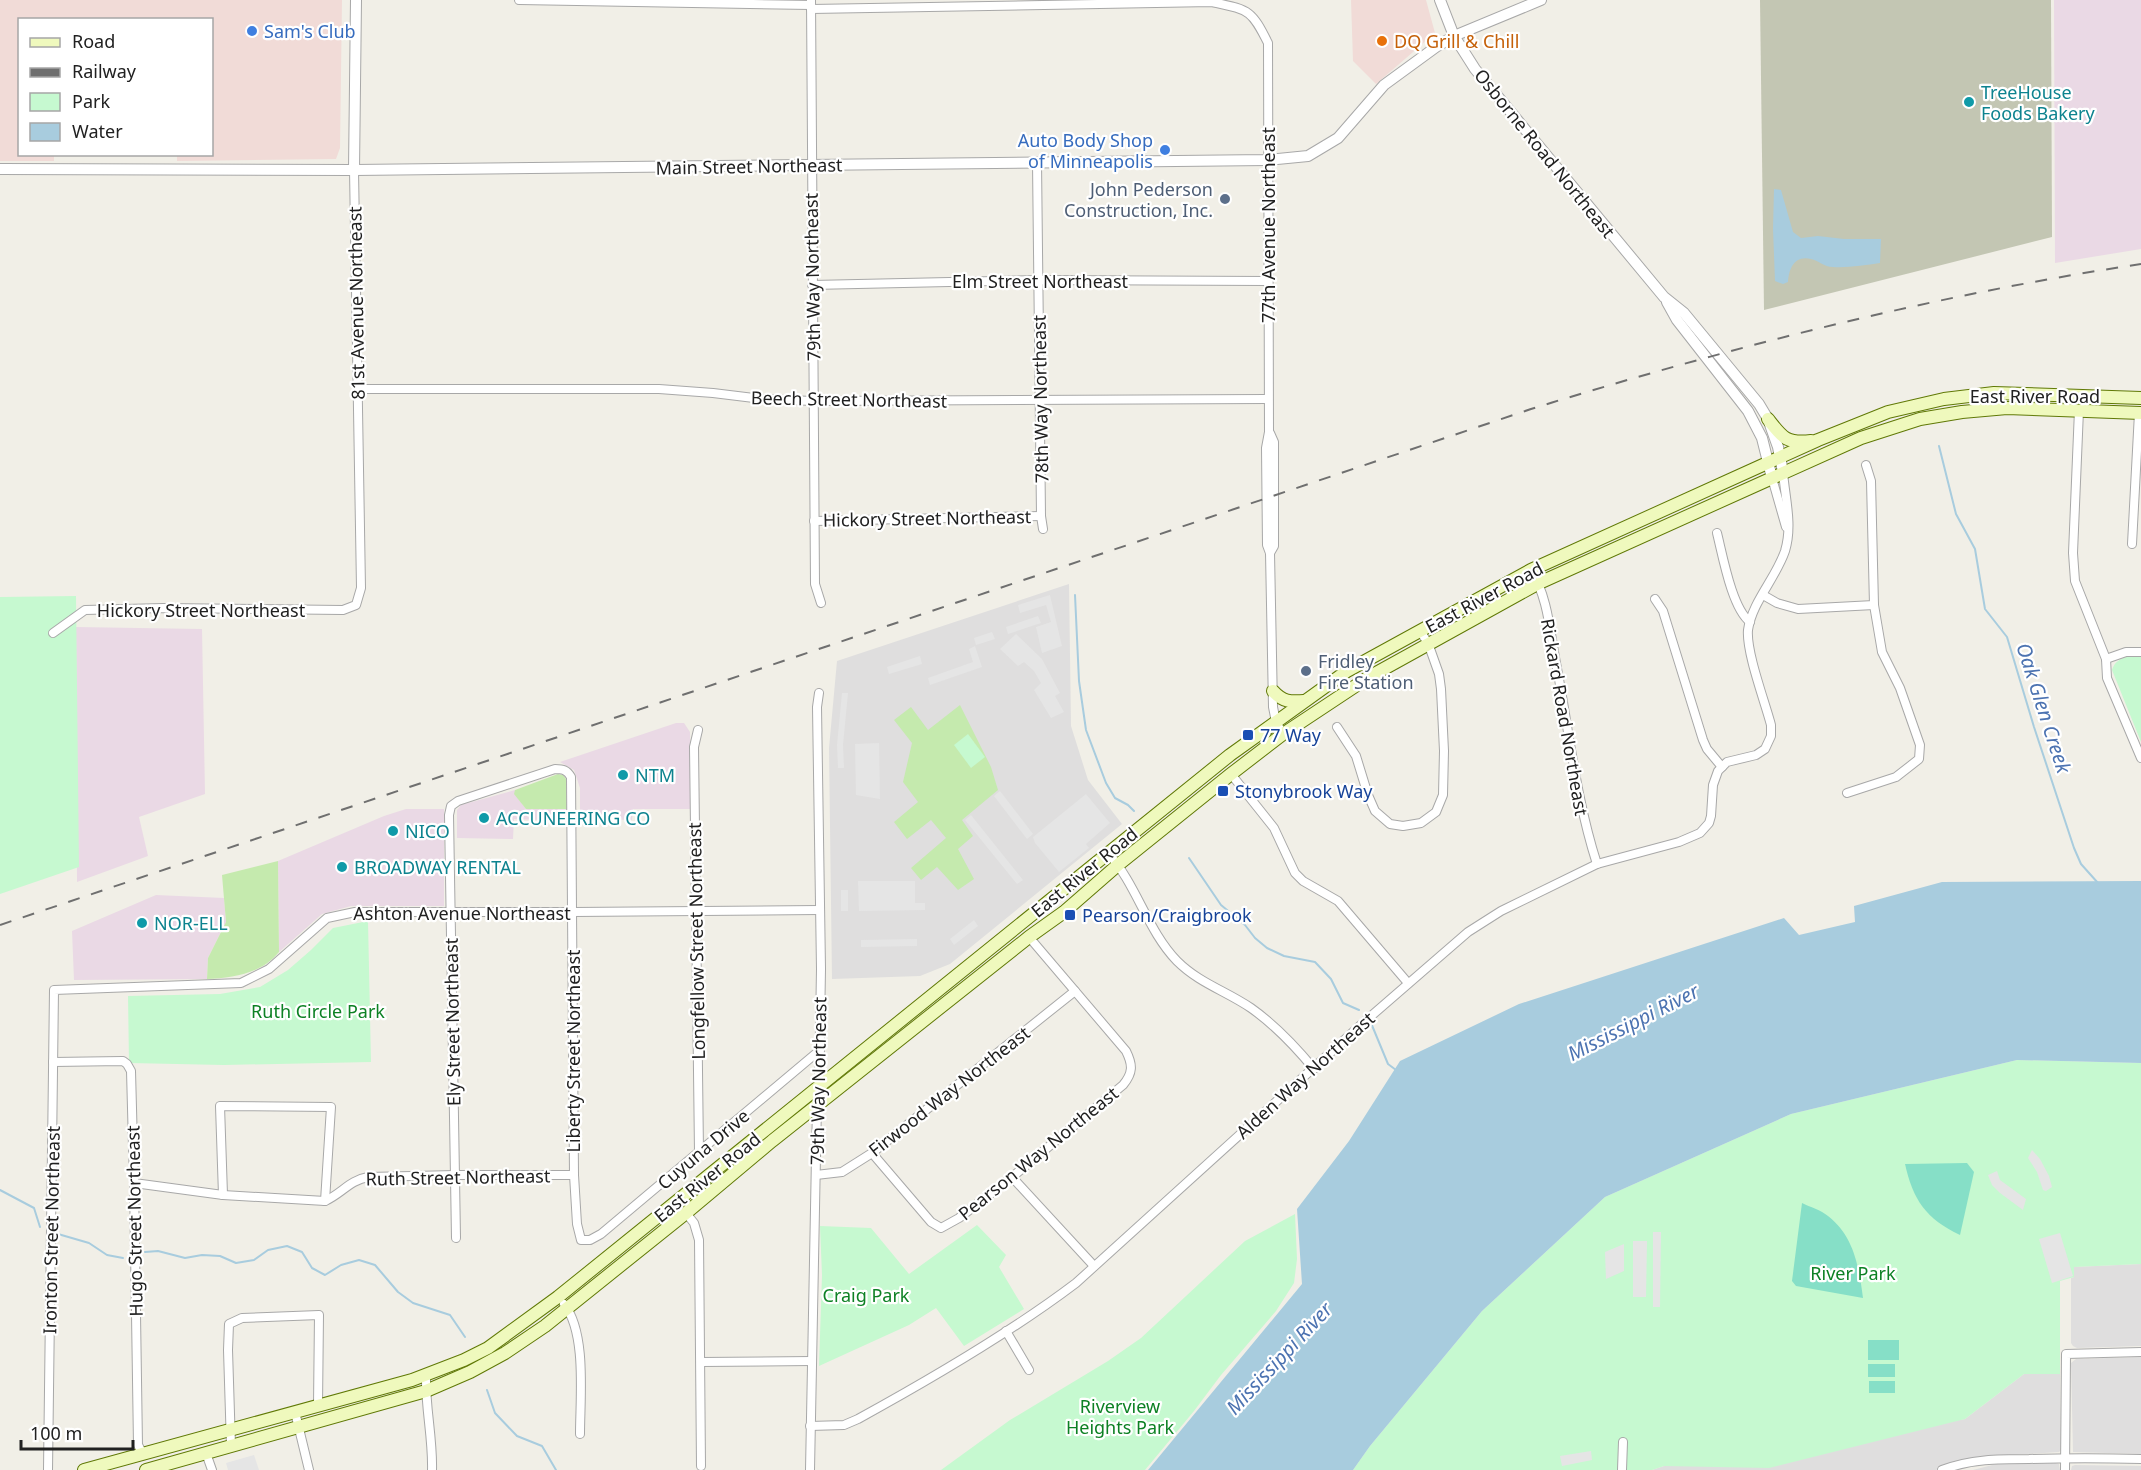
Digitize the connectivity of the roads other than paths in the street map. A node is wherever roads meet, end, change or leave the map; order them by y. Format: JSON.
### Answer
{"nodes":[{"id":1,"x":356,"y":0,"type":"edge"},
{"id":2,"x":519,"y":0,"type":"edge"},
{"id":3,"x":1440,"y":0,"type":"edge"},
{"id":4,"x":1541,"y":0,"type":"edge"},
{"id":5,"x":811,"y":5,"type":"edge"},
{"id":6,"x":1454,"y":36,"type":"junction"},
{"id":7,"x":1268,"y":160,"type":"junction"},
{"id":8,"x":1036,"y":162,"type":"junction"},
{"id":9,"x":810,"y":166,"type":"junction"},
{"id":10,"x":0,"y":169,"type":"edge"},
{"id":11,"x":354,"y":170,"type":"junction"},
{"id":12,"x":1038,"y":280,"type":"junction"},
{"id":13,"x":1268,"y":281,"type":"junction"},
{"id":14,"x":812,"y":285,"type":"junction"},
{"id":15,"x":1664,"y":297,"type":"junction"},
{"id":16,"x":358,"y":389,"type":"junction"},
{"id":17,"x":2141,"y":398,"type":"edge"},
{"id":18,"x":1268,"y":399,"type":"junction"},
{"id":19,"x":1040,"y":400,"type":"junction"},
{"id":20,"x":813,"y":401,"type":"junction"},
{"id":21,"x":2079,"y":410,"type":"junction"},
{"id":22,"x":2140,"y":413,"type":"edge"},
{"id":23,"x":1768,"y":419,"type":"junction"},
{"id":24,"x":1818,"y":440,"type":"junction"},
{"id":25,"x":1775,"y":460,"type":"junction"},
{"id":26,"x":1866,"y":465,"type":"dead end"},
{"id":27,"x":1778,"y":475,"type":"junction"},
{"id":28,"x":1041,"y":516,"type":"junction"},
{"id":29,"x":814,"y":521,"type":"junction"},
{"id":30,"x":1043,"y":529,"type":"dead end"},
{"id":31,"x":1717,"y":533,"type":"dead end"},
{"id":32,"x":2132,"y":544,"type":"dead end"},
{"id":33,"x":2073,"y":549,"type":"dead end"},
{"id":34,"x":1531,"y":570,"type":"junction"},
{"id":35,"x":1539,"y":583,"type":"junction"},
{"id":36,"x":1763,"y":595,"type":"junction"},
{"id":37,"x":1655,"y":599,"type":"dead end"},
{"id":38,"x":821,"y":603,"type":"dead end"},
{"id":39,"x":356,"y":605,"type":"joint"},
{"id":40,"x":1874,"y":605,"type":"junction"},
{"id":41,"x":1750,"y":622,"type":"junction"},
{"id":42,"x":1420,"y":631,"type":"junction"},
{"id":43,"x":52,"y":633,"type":"dead end"},
{"id":44,"x":1428,"y":644,"type":"junction"},
{"id":45,"x":2141,"y":652,"type":"edge"},
{"id":46,"x":2106,"y":658,"type":"junction"},
{"id":47,"x":1273,"y":691,"type":"junction"},
{"id":48,"x":819,"y":693,"type":"dead end"},
{"id":49,"x":1305,"y":701,"type":"junction"},
{"id":50,"x":1276,"y":722,"type":"junction"},
{"id":51,"x":1337,"y":727,"type":"dead end"},
{"id":52,"x":698,"y":730,"type":"dead end"},
{"id":53,"x":1283,"y":734,"type":"junction"},
{"id":54,"x":2141,"y":758,"type":"edge"},
{"id":55,"x":1722,"y":767,"type":"junction"},
{"id":56,"x":1231,"y":774,"type":"junction"},
{"id":57,"x":1847,"y":793,"type":"dead end"},
{"id":58,"x":451,"y":806,"type":"joint"},
{"id":59,"x":1108,"y":853,"type":"junction"},
{"id":60,"x":1119,"y":864,"type":"junction"},
{"id":61,"x":1597,"y":864,"type":"junction"},
{"id":62,"x":696,"y":910,"type":"junction"},
{"id":63,"x":820,"y":910,"type":"junction"},
{"id":64,"x":450,"y":912,"type":"junction"},
{"id":65,"x":573,"y":912,"type":"junction"},
{"id":66,"x":1029,"y":937,"type":"junction"},
{"id":67,"x":1408,"y":983,"type":"junction"},
{"id":68,"x":54,"y":990,"type":"joint"},
{"id":69,"x":1075,"y":991,"type":"junction"},
{"id":70,"x":820,"y":1050,"type":"junction"},
{"id":71,"x":53,"y":1062,"type":"junction"},
{"id":72,"x":1314,"y":1069,"type":"junction"},
{"id":73,"x":820,"y":1086,"type":"junction"},
{"id":74,"x":816,"y":1107,"type":"junction"},
{"id":75,"x":699,"y":1152,"type":"junction"},
{"id":76,"x":872,"y":1153,"type":"junction"},
{"id":77,"x":455,"y":1175,"type":"junction"},
{"id":78,"x":574,"y":1175,"type":"junction"},
{"id":79,"x":816,"y":1175,"type":"junction"},
{"id":80,"x":1012,"y":1177,"type":"junction"},
{"id":81,"x":134,"y":1183,"type":"junction"},
{"id":82,"x":223,"y":1195,"type":"junction"},
{"id":83,"x":325,"y":1201,"type":"junction"},
{"id":84,"x":686,"y":1213,"type":"junction"},
{"id":85,"x":456,"y":1238,"type":"dead end"},
{"id":86,"x":581,"y":1240,"type":"joint"},
{"id":87,"x":1094,"y":1266,"type":"junction"},
{"id":88,"x":558,"y":1297,"type":"junction"},
{"id":89,"x":568,"y":1308,"type":"junction"},
{"id":90,"x":1006,"y":1331,"type":"junction"},
{"id":91,"x":2141,"y":1352,"type":"edge"},
{"id":92,"x":812,"y":1361,"type":"junction"},
{"id":93,"x":701,"y":1362,"type":"junction"},
{"id":94,"x":1029,"y":1370,"type":"dead end"},
{"id":95,"x":426,"y":1374,"type":"junction"},
{"id":96,"x":426,"y":1390,"type":"junction"},
{"id":97,"x":318,"y":1405,"type":"junction"},
{"id":98,"x":295,"y":1412,"type":"junction"},
{"id":99,"x":810,"y":1426,"type":"junction"},
{"id":100,"x":297,"y":1427,"type":"junction"},
{"id":101,"x":232,"y":1429,"type":"junction"},
{"id":102,"x":580,"y":1434,"type":"dead end"},
{"id":103,"x":1623,"y":1442,"type":"dead end"},
{"id":104,"x":231,"y":1446,"type":"junction"},
{"id":105,"x":206,"y":1453,"type":"junction"},
{"id":106,"x":143,"y":1454,"type":"junction"},
{"id":107,"x":2065,"y":1458,"type":"junction"},
{"id":108,"x":2141,"y":1459,"type":"edge"},
{"id":109,"x":701,"y":1466,"type":"dead end"},
{"id":110,"x":48,"y":1470,"type":"edge"},
{"id":111,"x":84,"y":1470,"type":"edge"},
{"id":112,"x":146,"y":1470,"type":"edge"},
{"id":113,"x":212,"y":1470,"type":"edge"},
{"id":114,"x":309,"y":1470,"type":"edge"},
{"id":115,"x":432,"y":1470,"type":"edge"},
{"id":116,"x":810,"y":1470,"type":"edge"},
{"id":117,"x":1622,"y":1470,"type":"edge"},
{"id":118,"x":1942,"y":1470,"type":"edge"},
{"id":119,"x":2065,"y":1470,"type":"edge"}],
"edges":[{"from":1,"to":11,"type":"street","name":"81st Avenue Northeast"},
{"from":2,"to":5,"type":"street"},
{"from":3,"to":6,"type":"street","name":"Osborne Road Northeast"},
{"from":4,"to":6,"type":"street","name":"Main Street Northeast"},
{"from":5,"to":7,"type":"street","name":"77th Avenue Northeast"},
{"from":5,"to":9,"type":"street","name":"79th Way Northeast"},
{"from":6,"to":7,"type":"street","name":"Main Street Northeast"},
{"from":6,"to":15,"type":"street","name":"Osborne Road Northeast"},
{"from":7,"to":8,"type":"street","name":"Main Street Northeast"},
{"from":7,"to":13,"type":"street","name":"77th Avenue Northeast"},
{"from":8,"to":9,"type":"street","name":"Main Street Northeast"},
{"from":8,"to":12,"type":"street","name":"78th Way Northeast"},
{"from":9,"to":11,"type":"street","name":"Main Street Northeast"},
{"from":9,"to":14,"type":"street","name":"79th Way Northeast"},
{"from":10,"to":11,"type":"street","name":"Main Street Northeast"},
{"from":11,"to":16,"type":"street","name":"81st Avenue Northeast"},
{"from":12,"to":13,"type":"street","name":"Elm Street Northeast"},
{"from":12,"to":14,"type":"street","name":"Elm Street Northeast"},
{"from":12,"to":19,"type":"street","name":"78th Way Northeast"},
{"from":13,"to":18,"type":"street","name":"77th Avenue Northeast"},
{"from":14,"to":20,"type":"street","name":"79th Way Northeast"},
{"from":15,"to":23,"type":"street","name":"Osborne Road Northeast"},
{"from":15,"to":25,"type":"street","name":"Osborne Road Northeast"},
{"from":16,"to":20,"type":"street","name":"Beech Street Northeast"},
{"from":16,"to":39,"type":"street","name":"81st Avenue Northeast"},
{"from":17,"to":24,"type":"main road","name":"East River Road"},
{"from":18,"to":19,"type":"street","name":"Beech Street Northeast"},
{"from":18,"to":47,"type":"street","name":"77th Avenue Northeast"},
{"from":19,"to":20,"type":"street","name":"Beech Street Northeast"},
{"from":19,"to":28,"type":"street","name":"78th Way Northeast"},
{"from":20,"to":29,"type":"street","name":"79th Way Northeast"},
{"from":21,"to":22,"type":"main road","name":"East River Road"},
{"from":21,"to":27,"type":"main road","name":"East River Road"},
{"from":21,"to":33,"type":"street"},
{"from":21,"to":46,"type":"street"},
{"from":22,"to":32,"type":"street"},
{"from":23,"to":24,"type":"main road"},
{"from":23,"to":25,"type":"street","name":"Osborne Road Northeast"},
{"from":24,"to":25,"type":"main road","name":"East River Road"},
{"from":25,"to":27,"type":"street","name":"Osborne Road Northeast"},
{"from":25,"to":34,"type":"main road","name":"East River Road"},
{"from":26,"to":40,"type":"street"},
{"from":27,"to":35,"type":"main road","name":"East River Road"},
{"from":27,"to":36,"type":"street"},
{"from":28,"to":29,"type":"street","name":"Hickory Street Northeast"},
{"from":28,"to":30,"type":"street","name":"78th Way Northeast"},
{"from":29,"to":38,"type":"street","name":"79th Way Northeast"},
{"from":31,"to":41,"type":"street"},
{"from":34,"to":35,"type":"street","name":"Rickard Road Northeast"},
{"from":34,"to":42,"type":"main road","name":"East River Road"},
{"from":35,"to":44,"type":"main road","name":"East River Road"},
{"from":35,"to":61,"type":"street","name":"Rickard Road Northeast"},
{"from":36,"to":40,"type":"street"},
{"from":36,"to":41,"type":"street"},
{"from":37,"to":55,"type":"street"},
{"from":39,"to":43,"type":"street","name":"Hickory Street Northeast"},
{"from":40,"to":57,"type":"street"},
{"from":41,"to":55,"type":"street"},
{"from":42,"to":44,"type":"street"},
{"from":42,"to":49,"type":"main road","name":"East River Road"},
{"from":44,"to":51,"type":"street"},
{"from":44,"to":53,"type":"main road","name":"East River Road"},
{"from":45,"to":46,"type":"street"},
{"from":46,"to":54,"type":"street"},
{"from":47,"to":49,"type":"main road"},
{"from":47,"to":50,"type":"street","name":"77th Avenue Northeast"},
{"from":48,"to":63,"type":"street","name":"79th Way Northeast"},
{"from":49,"to":50,"type":"main road","name":"East River Road"},
{"from":50,"to":53,"type":"street","name":"77th Avenue Northeast"},
{"from":50,"to":59,"type":"main road","name":"East River Road"},
{"from":52,"to":62,"type":"street","name":"Longfellow Street Northeast"},
{"from":53,"to":56,"type":"main road","name":"East River Road"},
{"from":55,"to":61,"type":"street","name":"Alden Way Northeast"},
{"from":56,"to":60,"type":"main road","name":"East River Road"},
{"from":56,"to":67,"type":"street"},
{"from":58,"to":64,"type":"street","name":"Ely Street Northeast"},
{"from":58,"to":65,"type":"street","name":"Liberty Street Northeast"},
{"from":59,"to":60,"type":"street"},
{"from":59,"to":73,"type":"main road","name":"East River Road"},
{"from":60,"to":66,"type":"main road","name":"East River Road"},
{"from":60,"to":72,"type":"street"},
{"from":61,"to":67,"type":"street","name":"Alden Way Northeast"},
{"from":62,"to":63,"type":"street","name":"Ashton Avenue Northeast"},
{"from":62,"to":65,"type":"street","name":"Ashton Avenue Northeast"},
{"from":62,"to":75,"type":"street","name":"Longfellow Street Northeast"},
{"from":63,"to":70,"type":"street","name":"79th Way Northeast"},
{"from":64,"to":65,"type":"street","name":"Ashton Avenue Northeast"},
{"from":64,"to":68,"type":"street","name":"Ashton Avenue Northeast"},
{"from":64,"to":77,"type":"street","name":"Ely Street Northeast"},
{"from":65,"to":78,"type":"street","name":"Liberty Street Northeast"},
{"from":66,"to":69,"type":"street","name":"Pearson Way Northeast"},
{"from":66,"to":74,"type":"main road","name":"East River Road"},
{"from":67,"to":72,"type":"street","name":"Alden Way Northeast"},
{"from":68,"to":71,"type":"street","name":"Ironton Street Northeast"},
{"from":69,"to":76,"type":"street","name":"Firwood Way Northeast"},
{"from":69,"to":80,"type":"street","name":"Pearson Way Northeast"},
{"from":70,"to":73,"type":"street","name":"79th Way Northeast"},
{"from":70,"to":75,"type":"street","name":"Cuyuna Drive"},
{"from":71,"to":81,"type":"street","name":"Hugo Street Northeast"},
{"from":71,"to":110,"type":"street","name":"Ironton Street Northeast"},
{"from":72,"to":87,"type":"street","name":"Alden Way Northeast"},
{"from":73,"to":74,"type":"street","name":"79th Way Northeast"},
{"from":73,"to":88,"type":"main road","name":"East River Road"},
{"from":74,"to":79,"type":"street","name":"79th Way Northeast"},
{"from":74,"to":84,"type":"main road","name":"East River Road"},
{"from":75,"to":86,"type":"street","name":"Cuyuna Drive"},
{"from":76,"to":79,"type":"street","name":"Firwood Way Northeast"},
{"from":76,"to":80,"type":"street","name":"Pearson Way Northeast"},
{"from":77,"to":78,"type":"street","name":"Ruth Street Northeast"},
{"from":77,"to":83,"type":"street","name":"Ruth Street Northeast"},
{"from":77,"to":85,"type":"street","name":"Ely Street Northeast"},
{"from":78,"to":86,"type":"street","name":"Liberty Street Northeast"},
{"from":79,"to":92,"type":"street","name":"79th Way Northeast"},
{"from":80,"to":87,"type":"street"},
{"from":81,"to":82,"type":"street"},
{"from":81,"to":106,"type":"street","name":"Hugo Street Northeast"},
{"from":82,"to":83,"type":"street"},
{"from":82,"to":83,"type":"street"},
{"from":84,"to":89,"type":"main road","name":"East River Road"},
{"from":84,"to":93,"type":"street"},
{"from":87,"to":90,"type":"street","name":"Alden Way Northeast"},
{"from":88,"to":89,"type":"street"},
{"from":88,"to":95,"type":"main road","name":"East River Road"},
{"from":89,"to":96,"type":"main road","name":"East River Road"},
{"from":89,"to":102,"type":"street"},
{"from":90,"to":94,"type":"street"},
{"from":90,"to":99,"type":"street","name":"Alden Way Northeast"},
{"from":91,"to":107,"type":"street"},
{"from":92,"to":93,"type":"street"},
{"from":92,"to":99,"type":"street","name":"79th Way Northeast"},
{"from":93,"to":109,"type":"street"},
{"from":95,"to":96,"type":"street"},
{"from":95,"to":97,"type":"main road","name":"East River Road"},
{"from":96,"to":100,"type":"main road","name":"East River Road"},
{"from":96,"to":115,"type":"street"},
{"from":97,"to":98,"type":"main road","name":"East River Road"},
{"from":97,"to":101,"type":"street"},
{"from":98,"to":100,"type":"street"},
{"from":98,"to":101,"type":"main road","name":"East River Road"},
{"from":99,"to":116,"type":"street","name":"79th Way Northeast"},
{"from":100,"to":104,"type":"main road","name":"East River Road"},
{"from":100,"to":114,"type":"street"},
{"from":101,"to":104,"type":"street"},
{"from":101,"to":106,"type":"main road","name":"East River Road"},
{"from":103,"to":117,"type":"street"},
{"from":104,"to":105,"type":"main road","name":"East River Road"},
{"from":105,"to":112,"type":"main road","name":"East River Road"},
{"from":105,"to":113,"type":"street"},
{"from":106,"to":111,"type":"main road","name":"East River Road"},
{"from":107,"to":108,"type":"street"},
{"from":107,"to":118,"type":"street"},
{"from":107,"to":119,"type":"street"}]}
